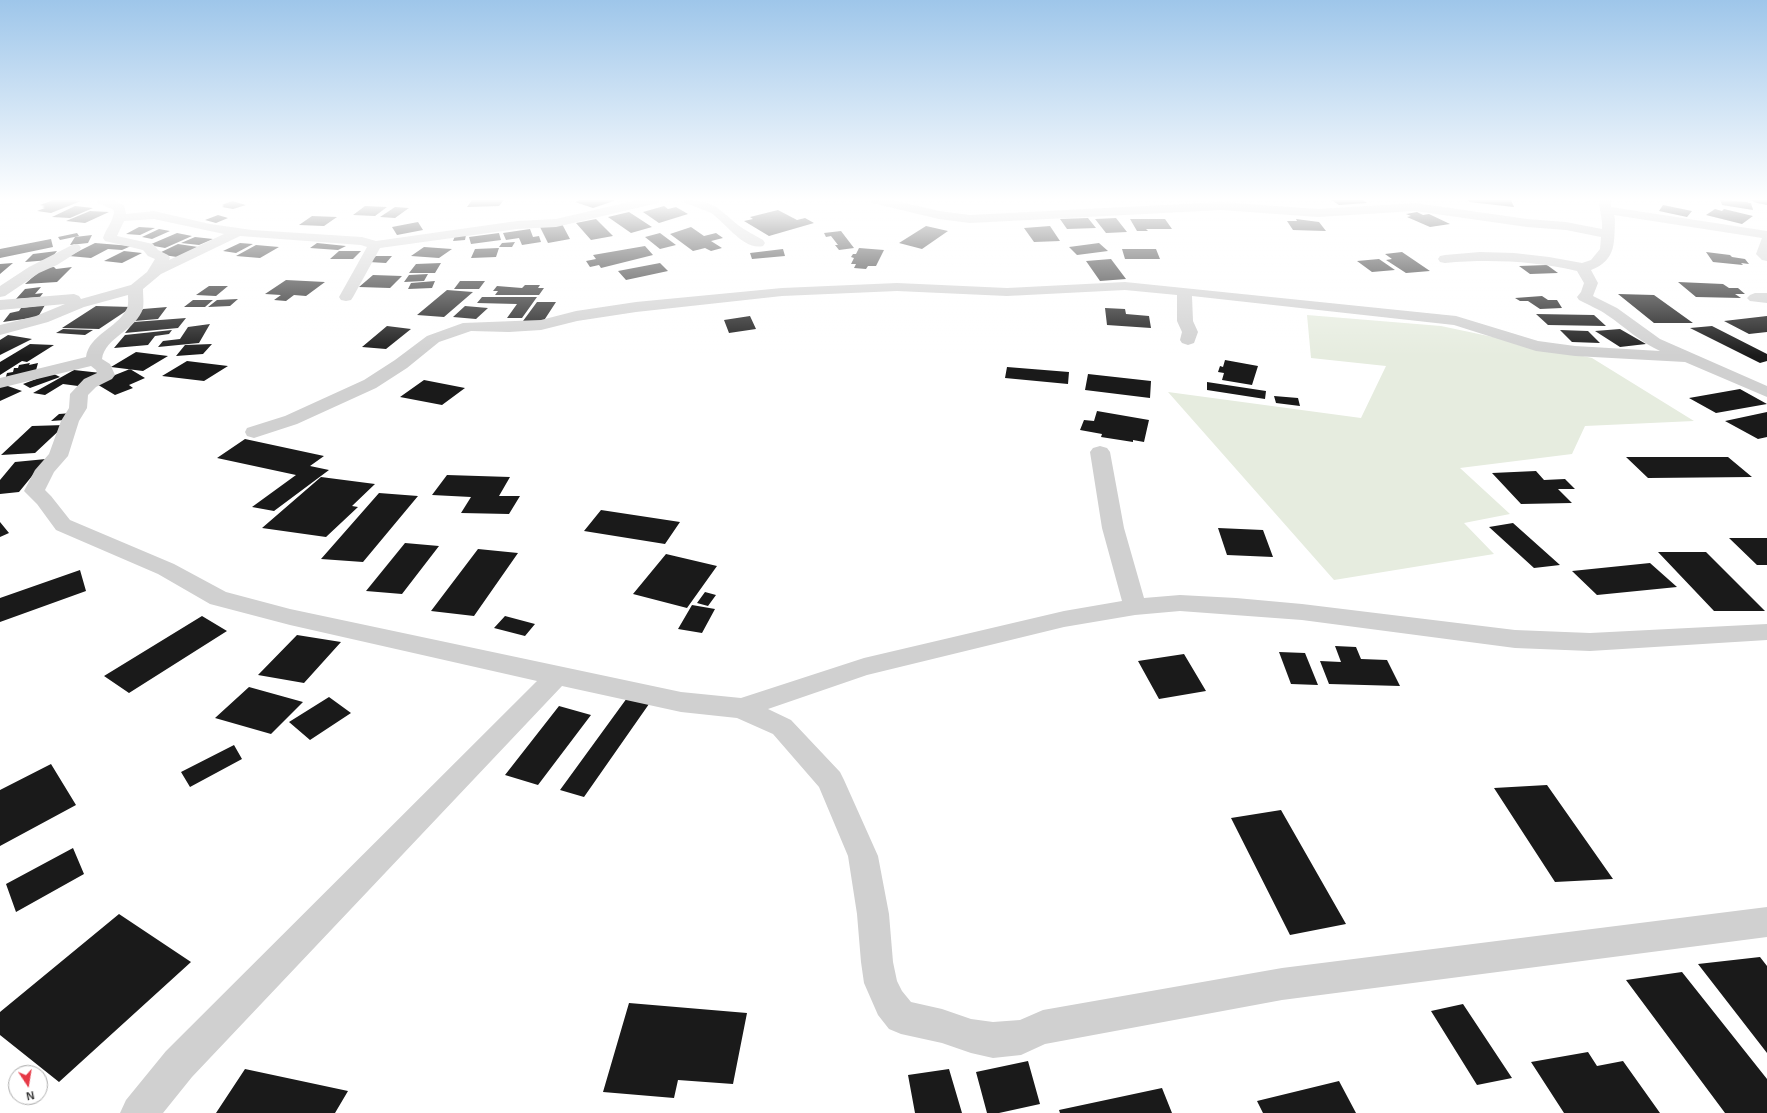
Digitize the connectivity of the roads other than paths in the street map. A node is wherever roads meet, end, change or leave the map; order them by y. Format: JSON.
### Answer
{"nodes":[{"id":1,"x":68,"y":252,"type":"edge"},
{"id":2,"x":152,"y":252,"type":"edge"},
{"id":3,"x":200,"y":252,"type":"edge"},
{"id":4,"x":371,"y":252,"type":"edge"},
{"id":5,"x":1605,"y":252,"type":"edge"},
{"id":6,"x":1445,"y":259,"type":"dead end"},
{"id":7,"x":1583,"y":268,"type":"junction"},
{"id":8,"x":145,"y":280,"type":"junction"},
{"id":9,"x":1184,"y":291,"type":"junction"},
{"id":10,"x":0,"y":293,"type":"edge"},
{"id":11,"x":103,"y":297,"type":"junction"},
{"id":12,"x":346,"y":297,"type":"dead end"},
{"id":13,"x":0,"y":305,"type":"edge"},
{"id":14,"x":0,"y":330,"type":"edge"},
{"id":15,"x":1188,"y":340,"type":"dead end"},
{"id":16,"x":1687,"y":357,"type":"junction"},
{"id":17,"x":94,"y":360,"type":"junction"},
{"id":18,"x":1767,"y":376,"type":"edge"},
{"id":19,"x":0,"y":383,"type":"edge"},
{"id":20,"x":1749,"y":384,"type":"junction"},
{"id":21,"x":1767,"y":392,"type":"edge"},
{"id":22,"x":254,"y":432,"type":"dead end"},
{"id":23,"x":1100,"y":452,"type":"dead end"},
{"id":24,"x":1135,"y":607,"type":"junction"},
{"id":25,"x":1767,"y":632,"type":"edge"},
{"id":26,"x":556,"y":676,"type":"junction"},
{"id":27,"x":741,"y":708,"type":"junction"},
{"id":28,"x":1767,"y":922,"type":"edge"},
{"id":29,"x":139,"y":1113,"type":"edge"}],
"edges":[{"from":1,"to":10,"type":"street"},
{"from":2,"to":8,"type":"street"},
{"from":3,"to":8,"type":"street"},
{"from":4,"to":12,"type":"street"},
{"from":5,"to":7,"type":"street"},
{"from":6,"to":7,"type":"street"},
{"from":7,"to":16,"type":"street"},
{"from":8,"to":11,"type":"street"},
{"from":8,"to":17,"type":"street"},
{"from":9,"to":15,"type":"street"},
{"from":9,"to":16,"type":"street"},
{"from":9,"to":22,"type":"street"},
{"from":11,"to":13,"type":"street"},
{"from":11,"to":14,"type":"street"},
{"from":16,"to":20,"type":"street"},
{"from":17,"to":19,"type":"street"},
{"from":17,"to":26,"type":"street"},
{"from":18,"to":20,"type":"street"},
{"from":20,"to":21,"type":"street"},
{"from":23,"to":24,"type":"street"},
{"from":24,"to":25,"type":"street"},
{"from":24,"to":27,"type":"street"},
{"from":26,"to":27,"type":"street"},
{"from":26,"to":29,"type":"street"},
{"from":27,"to":28,"type":"street"}]}
